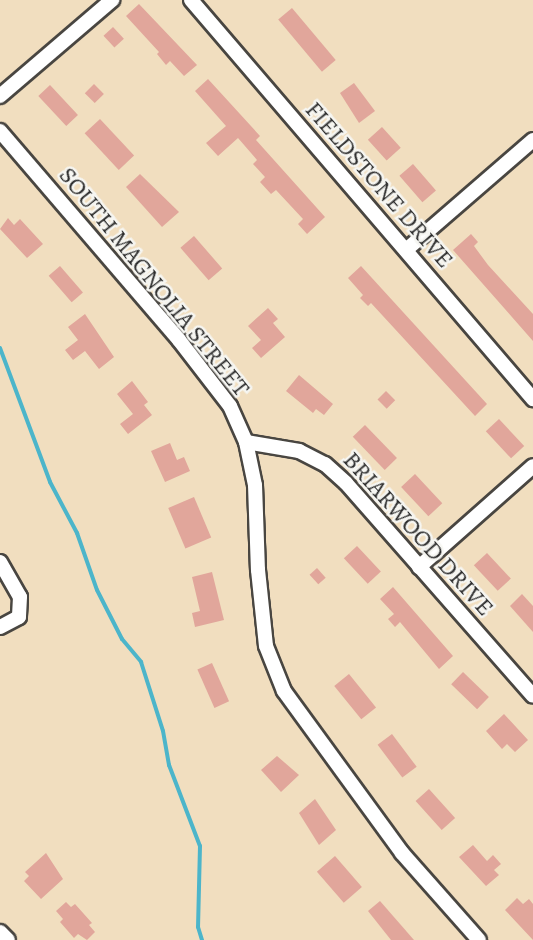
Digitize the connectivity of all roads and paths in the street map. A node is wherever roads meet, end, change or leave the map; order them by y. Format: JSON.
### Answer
{"nodes":[{"id":1,"x":112,"y":0,"type":"edge"},
{"id":2,"x":191,"y":0,"type":"edge"},
{"id":3,"x":0,"y":96,"type":"edge"},
{"id":4,"x":0,"y":131,"type":"edge"},
{"id":5,"x":533,"y":140,"type":"edge"},
{"id":6,"x":406,"y":250,"type":"junction"},
{"id":7,"x":533,"y":399,"type":"edge"},
{"id":8,"x":246,"y":442,"type":"junction"},
{"id":9,"x":533,"y":466,"type":"edge"},
{"id":10,"x":0,"y":562,"type":"edge"},
{"id":11,"x":419,"y":567,"type":"junction"},
{"id":12,"x":0,"y":627,"type":"edge"},
{"id":13,"x":533,"y":696,"type":"edge"},
{"id":14,"x":0,"y":932,"type":"edge"},
{"id":15,"x":8,"y":940,"type":"edge"},
{"id":16,"x":479,"y":940,"type":"edge"}],
"edges":[{"from":1,"to":3,"type":"street"},
{"from":2,"to":6,"type":"street","name":"FIELDSTONE DRIVE"},
{"from":4,"to":8,"type":"street","name":"SOUTH MAGNOLIA STREET"},
{"from":5,"to":6,"type":"street"},
{"from":6,"to":7,"type":"street","name":"FIELDSTONE DRIVE"},
{"from":8,"to":11,"type":"street","name":"BRIARWOOD DRIVE"},
{"from":8,"to":16,"type":"street","name":"SOUTH MAGNOLIA STREET"},
{"from":9,"to":11,"type":"street"},
{"from":10,"to":12,"type":"street"},
{"from":11,"to":13,"type":"street","name":"BRIARWOOD DRIVE"},
{"from":14,"to":15,"type":"street"}]}
